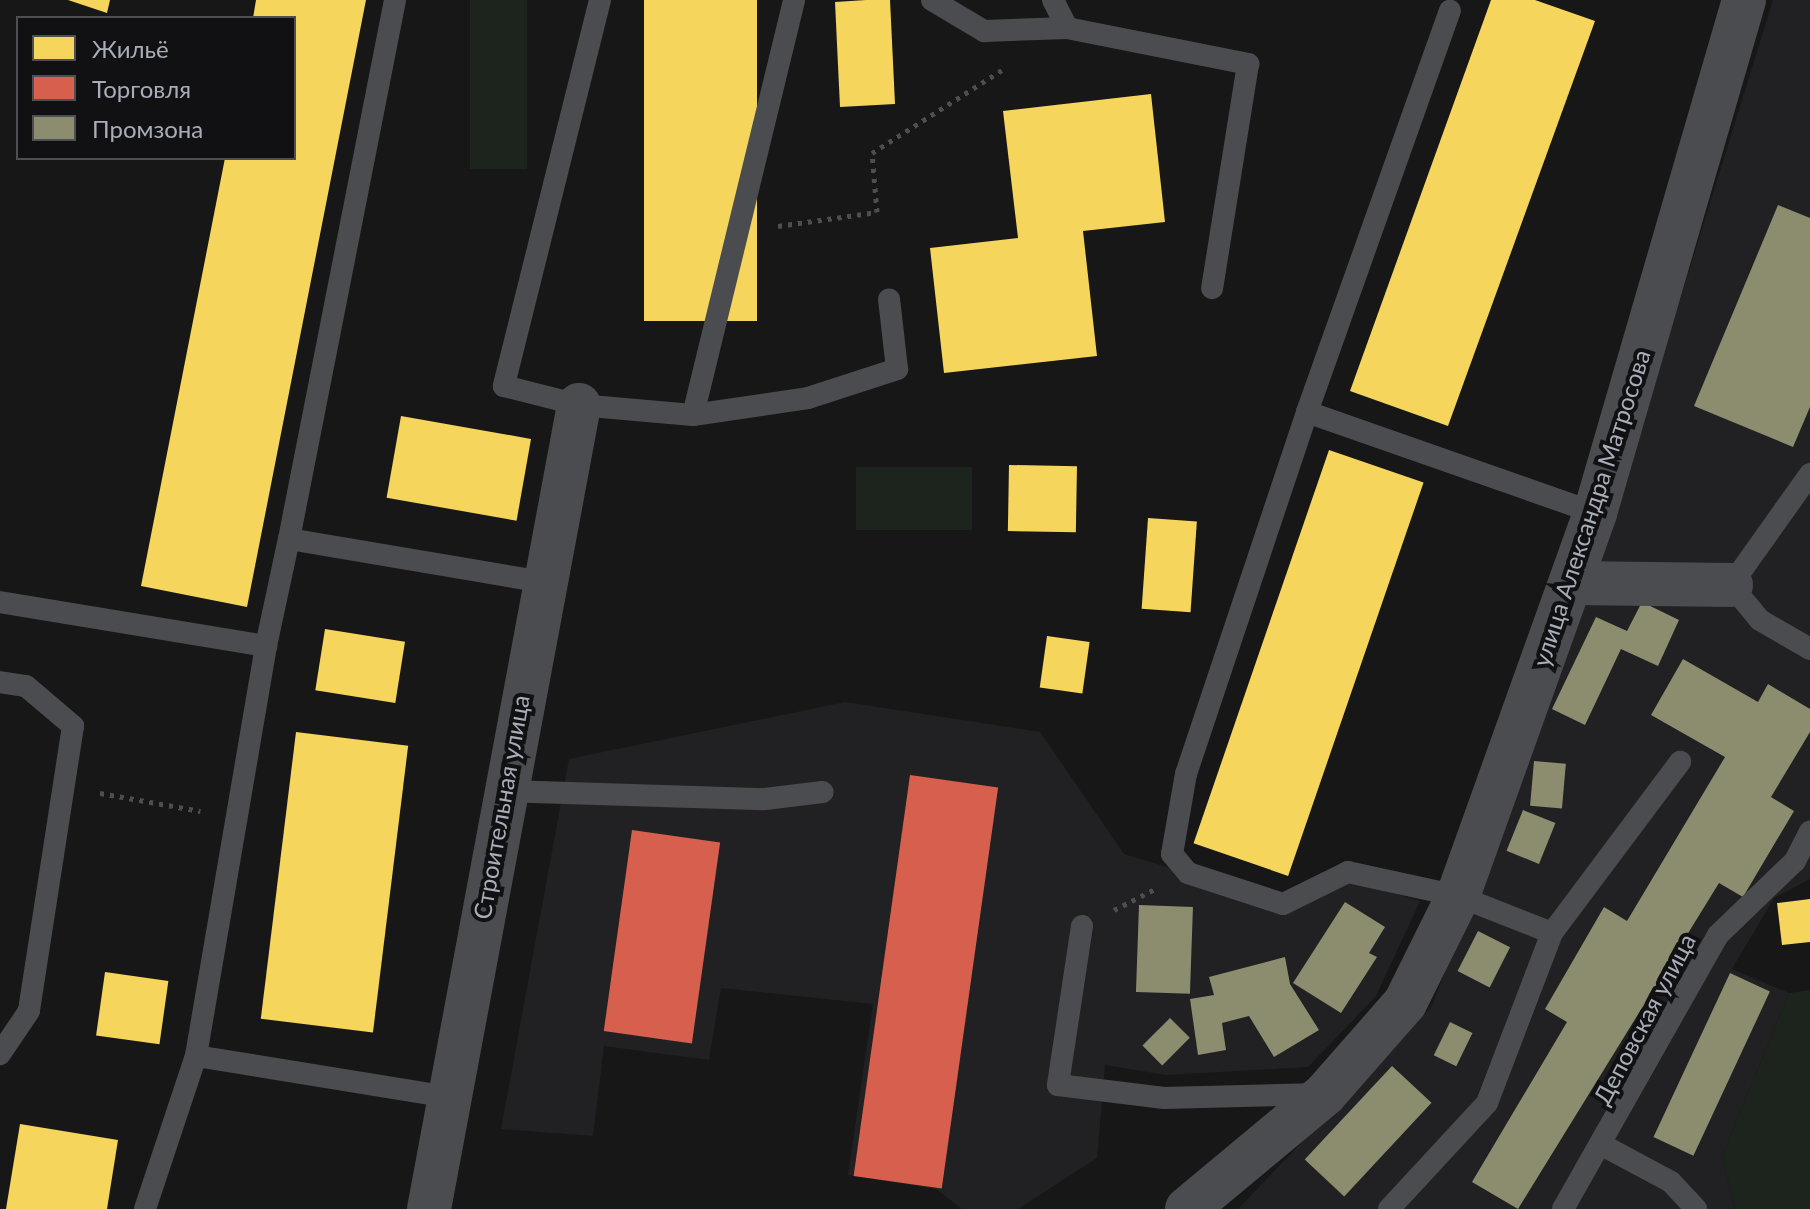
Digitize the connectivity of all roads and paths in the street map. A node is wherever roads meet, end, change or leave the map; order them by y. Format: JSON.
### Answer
{"nodes":[{"id":1,"x":395,"y":0,"type":"edge"},
{"id":2,"x":600,"y":0,"type":"edge"},
{"id":3,"x":794,"y":0,"type":"edge"},
{"id":4,"x":932,"y":0,"type":"edge"},
{"id":5,"x":1053,"y":0,"type":"edge"},
{"id":6,"x":1744,"y":0,"type":"edge"},
{"id":7,"x":1450,"y":11,"type":"dead end"},
{"id":8,"x":1067,"y":28,"type":"junction"},
{"id":9,"x":736,"y":232,"type":"junction"},
{"id":10,"x":1212,"y":288,"type":"dead end"},
{"id":11,"x":889,"y":299,"type":"dead end"},
{"id":12,"x":579,"y":405,"type":"junction"},
{"id":13,"x":1307,"y":412,"type":"junction"},
{"id":14,"x":693,"y":415,"type":"junction"},
{"id":15,"x":1810,"y":474,"type":"edge"},
{"id":16,"x":1595,"y":513,"type":"junction"},
{"id":17,"x":289,"y":539,"type":"junction"},
{"id":18,"x":542,"y":582,"type":"junction"},
{"id":19,"x":1572,"y":583,"type":"junction"},
{"id":20,"x":1731,"y":585,"type":"junction"},
{"id":21,"x":0,"y":602,"type":"edge"},
{"id":22,"x":266,"y":646,"type":"junction"},
{"id":23,"x":1810,"y":649,"type":"edge"},
{"id":24,"x":0,"y":682,"type":"edge"},
{"id":25,"x":1680,"y":762,"type":"dead end"},
{"id":26,"x":89,"y":791,"type":"dead end"},
{"id":27,"x":504,"y":791,"type":"junction"},
{"id":28,"x":823,"y":792,"type":"dead end"},
{"id":29,"x":237,"y":818,"type":"junction"},
{"id":30,"x":1810,"y":832,"type":"edge"},
{"id":31,"x":1188,"y":873,"type":"junction"},
{"id":32,"x":1458,"y":896,"type":"junction"},
{"id":33,"x":1082,"y":926,"type":"joint"},
{"id":34,"x":1552,"y":933,"type":"junction"},
{"id":35,"x":0,"y":1054,"type":"edge"},
{"id":36,"x":196,"y":1056,"type":"junction"},
{"id":37,"x":1325,"y":1094,"type":"junction"},
{"id":38,"x":448,"y":1097,"type":"junction"},
{"id":39,"x":1604,"y":1146,"type":"junction"},
{"id":40,"x":1566,"y":1207,"type":"edge"},
{"id":41,"x":145,"y":1209,"type":"edge"},
{"id":42,"x":429,"y":1209,"type":"edge"},
{"id":43,"x":1187,"y":1209,"type":"edge"},
{"id":44,"x":1389,"y":1209,"type":"edge"},
{"id":45,"x":1696,"y":1209,"type":"edge"}],
"edges":[{"from":1,"to":17,"type":"lane"},
{"from":2,"to":12,"type":"lane"},
{"from":3,"to":9,"type":"lane"},
{"from":4,"to":8,"type":"lane"},
{"from":5,"to":8,"type":"lane"},
{"from":6,"to":16,"type":"street","name":"улица Александра Матросова"},
{"from":7,"to":13,"type":"lane"},
{"from":8,"to":9,"type":"path"},
{"from":8,"to":10,"type":"lane"},
{"from":9,"to":14,"type":"lane"},
{"from":11,"to":14,"type":"lane"},
{"from":12,"to":14,"type":"lane"},
{"from":12,"to":18,"type":"street","name":"Строительная улица"},
{"from":13,"to":16,"type":"lane"},
{"from":13,"to":31,"type":"lane"},
{"from":15,"to":20,"type":"lane"},
{"from":16,"to":19,"type":"street","name":"улица Александра Матросова"},
{"from":17,"to":18,"type":"lane"},
{"from":17,"to":22,"type":"lane"},
{"from":18,"to":27,"type":"street","name":"Строительная улица"},
{"from":19,"to":20,"type":"street"},
{"from":19,"to":32,"type":"street","name":"улица Александра Матросова"},
{"from":20,"to":23,"type":"lane"},
{"from":21,"to":22,"type":"lane"},
{"from":22,"to":29,"type":"lane"},
{"from":24,"to":35,"type":"lane"},
{"from":25,"to":34,"type":"lane"},
{"from":26,"to":29,"type":"path"},
{"from":27,"to":28,"type":"lane"},
{"from":27,"to":38,"type":"street","name":"Строительная улица"},
{"from":29,"to":36,"type":"lane"},
{"from":30,"to":39,"type":"lane","name":"Деповская улица"},
{"from":31,"to":32,"type":"lane"},
{"from":31,"to":33,"type":"path"},
{"from":32,"to":34,"type":"lane"},
{"from":32,"to":37,"type":"street","name":"улица Александра Матросова"},
{"from":33,"to":37,"type":"lane"},
{"from":34,"to":44,"type":"lane"},
{"from":36,"to":38,"type":"lane"},
{"from":36,"to":41,"type":"lane"},
{"from":37,"to":43,"type":"street","name":"улица Александра Матросова"},
{"from":38,"to":42,"type":"street","name":"Строительная улица"},
{"from":39,"to":40,"type":"lane","name":"Деповская улица"},
{"from":39,"to":45,"type":"lane"}]}
